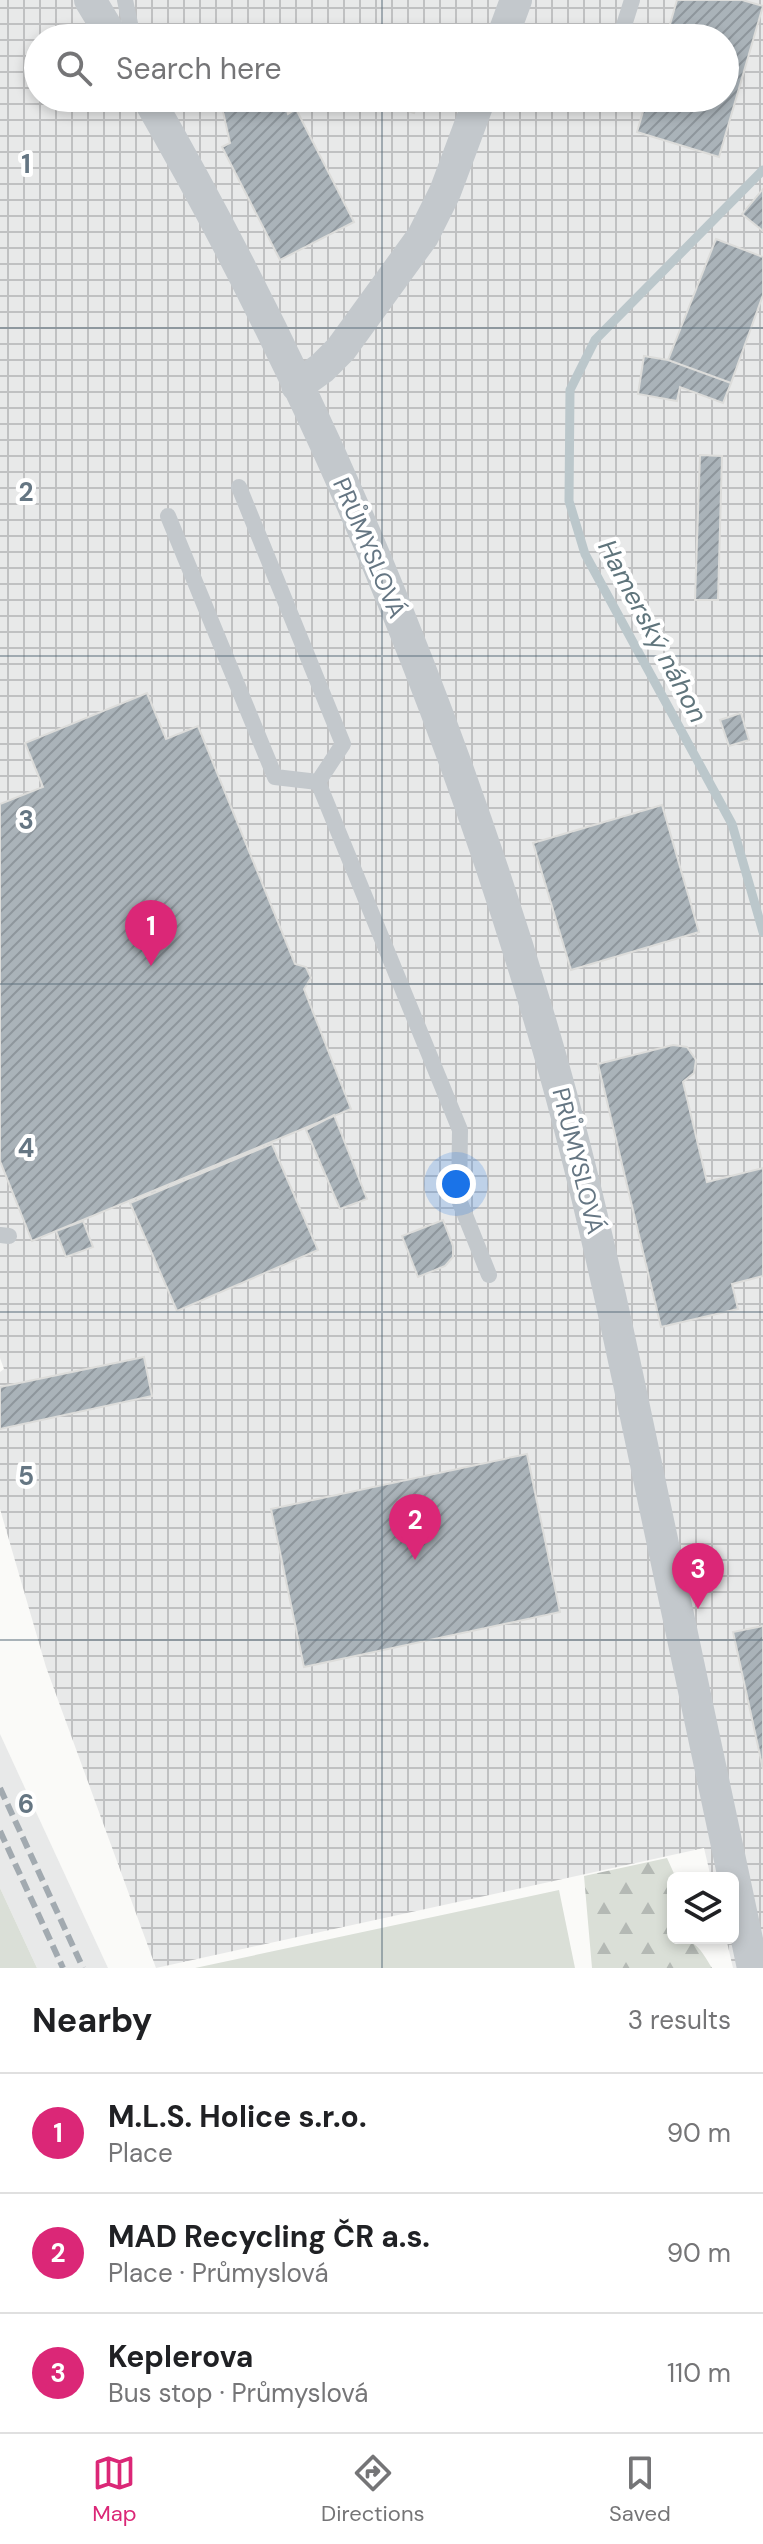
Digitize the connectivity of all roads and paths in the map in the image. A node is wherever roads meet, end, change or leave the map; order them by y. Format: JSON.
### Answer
{"nodes":[{"id":1,"x":90,"y":0,"type":"edge"},
{"id":2,"x":125,"y":0,"type":"edge"},
{"id":3,"x":516,"y":0,"type":"edge"},
{"id":4,"x":632,"y":0,"type":"edge"},
{"id":5,"x":105,"y":24,"type":"edge"},
{"id":6,"x":130,"y":24,"type":"edge"},
{"id":7,"x":507,"y":24,"type":"edge"},
{"id":8,"x":624,"y":24,"type":"edge"},
{"id":9,"x":156,"y":112,"type":"edge"},
{"id":10,"x":475,"y":112,"type":"edge"},
{"id":11,"x":297,"y":386,"type":"junction"},
{"id":12,"x":239,"y":487,"type":"dead end"},
{"id":13,"x":168,"y":516,"type":"dead end"},
{"id":14,"x":318,"y":782,"type":"junction"},
{"id":15,"x":489,"y":1275,"type":"dead end"},
{"id":16,"x":753,"y":1968,"type":"edge"}],
"edges":[{"from":1,"to":5,"type":"street"},
{"from":2,"to":6,"type":"lane"},
{"from":3,"to":7,"type":"street"},
{"from":4,"to":8,"type":"lane"},
{"from":9,"to":11,"type":"street","name":"PRŮMYSLOVÁ"},
{"from":10,"to":11,"type":"street"},
{"from":11,"to":16,"type":"street","name":"PRŮMYSLOVÁ"},
{"from":12,"to":14,"type":"lane"},
{"from":13,"to":14,"type":"lane"},
{"from":14,"to":15,"type":"lane"}]}
